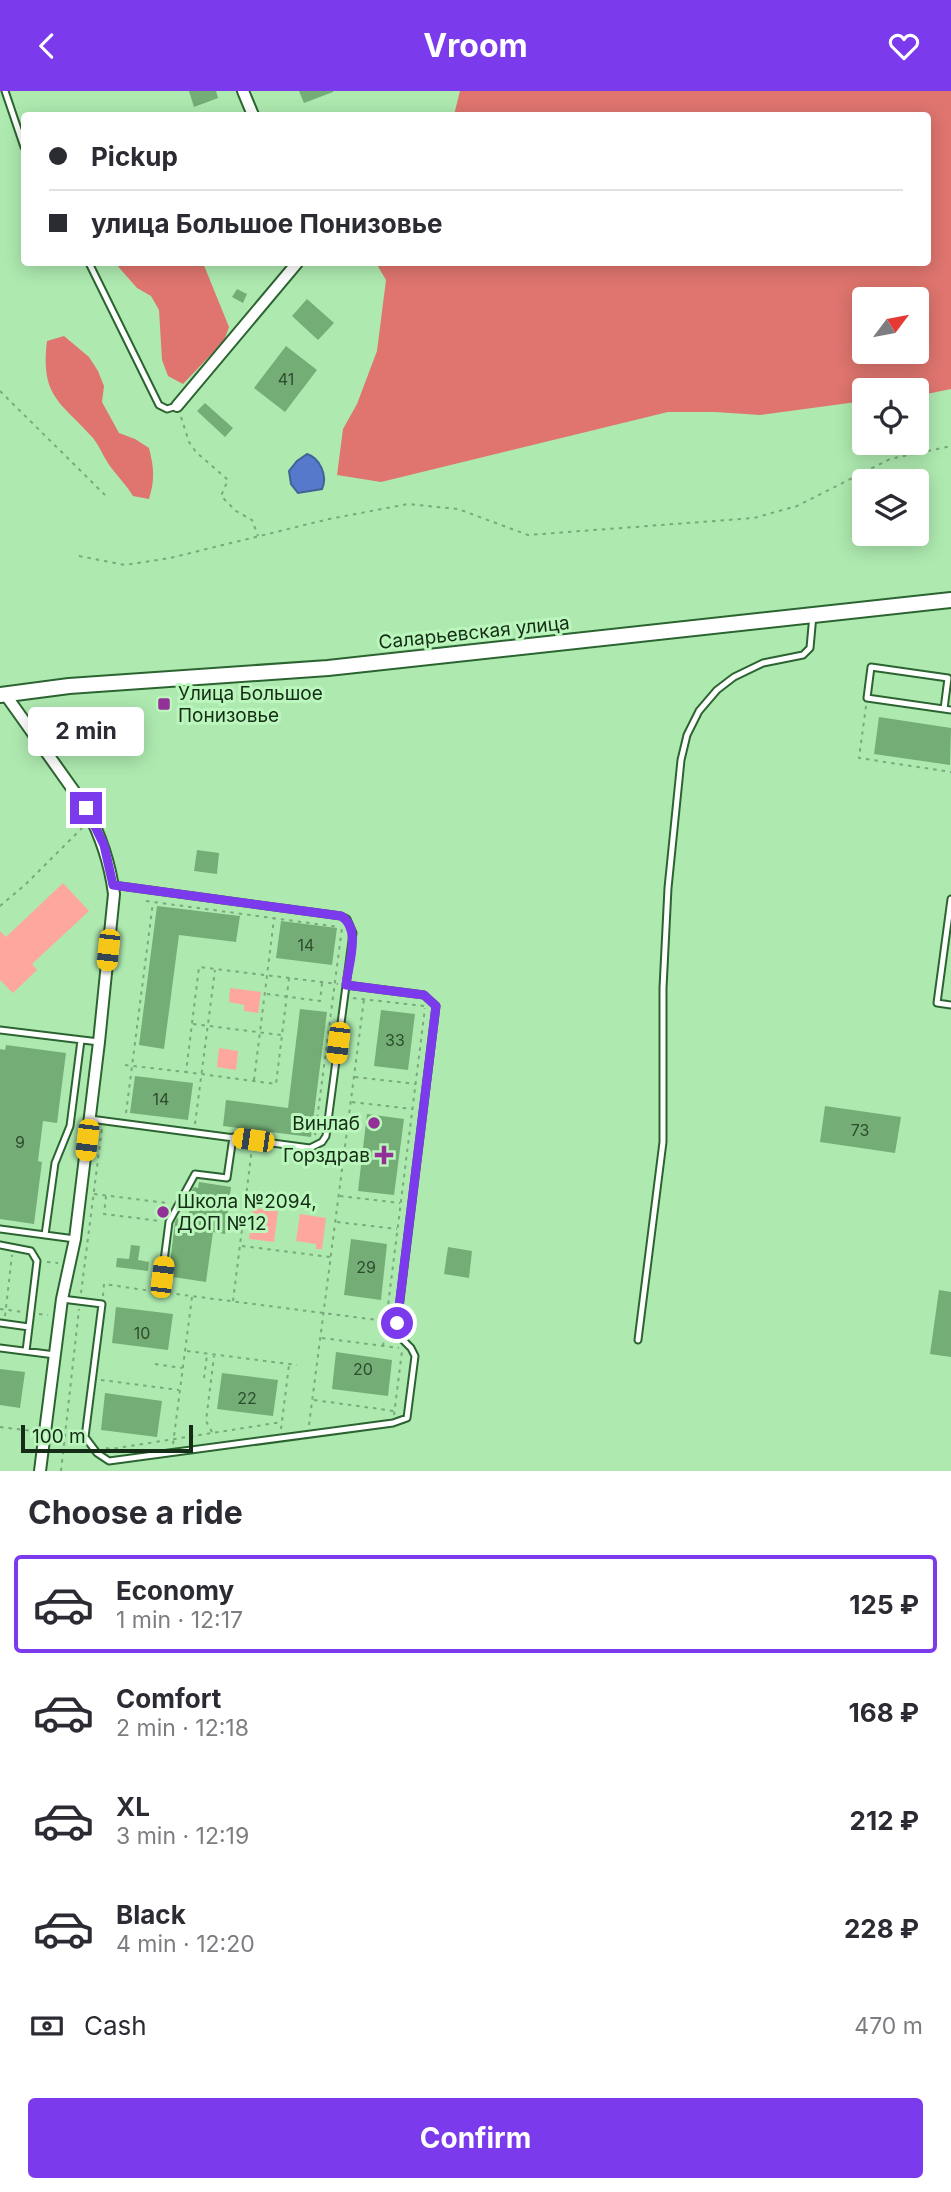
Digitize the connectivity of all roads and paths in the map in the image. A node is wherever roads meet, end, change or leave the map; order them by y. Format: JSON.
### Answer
{"nodes":[{"id":1,"x":5,"y":91,"type":"edge"},
{"id":2,"x":243,"y":91,"type":"edge"},
{"id":3,"x":252,"y":112,"type":"edge"},
{"id":4,"x":21,"y":138,"type":"edge"},
{"id":5,"x":90,"y":266,"type":"edge"},
{"id":6,"x":294,"y":266,"type":"edge"},
{"id":7,"x":0,"y":391,"type":"edge"},
{"id":8,"x":177,"y":406,"type":"junction"},
{"id":9,"x":951,"y":446,"type":"edge"},
{"id":10,"x":108,"y":498,"type":"dead end"},
{"id":11,"x":258,"y":536,"type":"junction"},
{"id":12,"x":79,"y":556,"type":"dead end"},
{"id":13,"x":951,"y":600,"type":"edge"},
{"id":14,"x":813,"y":615,"type":"junction"},
{"id":15,"x":2,"y":694,"type":"edge"},
{"id":16,"x":867,"y":698,"type":"junction"},
{"id":17,"x":947,"y":710,"type":"edge"},
{"id":18,"x":951,"y":772,"type":"edge"},
{"id":19,"x":86,"y":823,"type":"dead end"},
{"id":20,"x":113,"y":885,"type":"junction"},
{"id":21,"x":951,"y":899,"type":"edge"},
{"id":22,"x":146,"y":901,"type":"dead end"},
{"id":23,"x":153,"y":902,"type":"junction"},
{"id":24,"x":0,"y":906,"type":"edge"},
{"id":25,"x":274,"y":918,"type":"junction"},
{"id":26,"x":342,"y":927,"type":"junction"},
{"id":27,"x":352,"y":929,"type":"junction"},
{"id":28,"x":215,"y":969,"type":"junction"},
{"id":29,"x":267,"y":975,"type":"junction"},
{"id":30,"x":289,"y":978,"type":"junction"},
{"id":31,"x":322,"y":982,"type":"junction"},
{"id":32,"x":330,"y":983,"type":"dead end"},
{"id":33,"x":346,"y":985,"type":"junction"},
{"id":34,"x":265,"y":994,"type":"junction"},
{"id":35,"x":344,"y":996,"type":"junction"},
{"id":36,"x":287,"y":997,"type":"junction"},
{"id":37,"x":427,"y":997,"type":"junction"},
{"id":38,"x":364,"y":999,"type":"junction"},
{"id":39,"x":951,"y":1005,"type":"edge"},
{"id":40,"x":425,"y":1007,"type":"junction"},
{"id":41,"x":192,"y":1024,"type":"junction"},
{"id":42,"x":207,"y":1026,"type":"junction"},
{"id":43,"x":0,"y":1030,"type":"edge"},
{"id":44,"x":260,"y":1033,"type":"junction"},
{"id":45,"x":282,"y":1035,"type":"junction"},
{"id":46,"x":81,"y":1040,"type":"junction"},
{"id":47,"x":99,"y":1042,"type":"junction"},
{"id":48,"x":125,"y":1065,"type":"dead end"},
{"id":49,"x":132,"y":1065,"type":"junction"},
{"id":50,"x":186,"y":1072,"type":"junction"},
{"id":51,"x":201,"y":1074,"type":"junction"},
{"id":52,"x":354,"y":1077,"type":"junction"},
{"id":53,"x":253,"y":1081,"type":"junction"},
{"id":54,"x":416,"y":1084,"type":"junction"},
{"id":55,"x":351,"y":1102,"type":"junction"},
{"id":56,"x":413,"y":1109,"type":"junction"},
{"id":57,"x":125,"y":1114,"type":"dead end"},
{"id":58,"x":90,"y":1119,"type":"junction"},
{"id":59,"x":195,"y":1123,"type":"dead end"},
{"id":60,"x":233,"y":1137,"type":"junction"},
{"id":61,"x":253,"y":1140,"type":"junction"},
{"id":62,"x":314,"y":1147,"type":"junction"},
{"id":63,"x":94,"y":1194,"type":"dead end"},
{"id":64,"x":106,"y":1195,"type":"junction"},
{"id":65,"x":339,"y":1196,"type":"junction"},
{"id":66,"x":401,"y":1203,"type":"junction"},
{"id":67,"x":179,"y":1205,"type":"junction"},
{"id":68,"x":335,"y":1221,"type":"junction"},
{"id":69,"x":169,"y":1223,"type":"junction"},
{"id":70,"x":0,"y":1229,"type":"edge"},
{"id":71,"x":398,"y":1229,"type":"junction"},
{"id":72,"x":45,"y":1235,"type":"junction"},
{"id":73,"x":75,"y":1238,"type":"junction"},
{"id":74,"x":0,"y":1245,"type":"edge"},
{"id":75,"x":240,"y":1245,"type":"junction"},
{"id":76,"x":13,"y":1247,"type":"junction"},
{"id":77,"x":331,"y":1257,"type":"junction"},
{"id":78,"x":36,"y":1260,"type":"junction"},
{"id":79,"x":60,"y":1264,"type":"dead end"},
{"id":80,"x":160,"y":1292,"type":"junction"},
{"id":81,"x":192,"y":1296,"type":"junction"},
{"id":82,"x":62,"y":1299,"type":"junction"},
{"id":83,"x":233,"y":1301,"type":"junction"},
{"id":84,"x":102,"y":1304,"type":"junction"},
{"id":85,"x":324,"y":1313,"type":"junction"},
{"id":86,"x":386,"y":1321,"type":"junction"},
{"id":87,"x":2,"y":1323,"type":"edge"},
{"id":88,"x":29,"y":1327,"type":"junction"},
{"id":89,"x":321,"y":1338,"type":"junction"},
{"id":90,"x":638,"y":1340,"type":"dead end"},
{"id":91,"x":383,"y":1346,"type":"junction"},
{"id":92,"x":0,"y":1348,"type":"edge"},
{"id":93,"x":26,"y":1351,"type":"junction"},
{"id":94,"x":185,"y":1351,"type":"junction"},
{"id":95,"x":207,"y":1354,"type":"junction"},
{"id":96,"x":55,"y":1355,"type":"junction"},
{"id":97,"x":215,"y":1355,"type":"junction"},
{"id":98,"x":155,"y":1364,"type":"dead end"},
{"id":99,"x":289,"y":1364,"type":"junction"},
{"id":100,"x":297,"y":1365,"type":"dead end"},
{"id":101,"x":183,"y":1368,"type":"junction"},
{"id":102,"x":204,"y":1378,"type":"dead end"},
{"id":103,"x":92,"y":1379,"type":"junction"},
{"id":104,"x":180,"y":1390,"type":"junction"},
{"id":105,"x":313,"y":1400,"type":"junction"},
{"id":106,"x":394,"y":1411,"type":"junction"},
{"id":107,"x":282,"y":1422,"type":"junction"},
{"id":108,"x":393,"y":1423,"type":"junction"},
{"id":109,"x":0,"y":1427,"type":"edge"},
{"id":110,"x":33,"y":1431,"type":"dead end"},
{"id":111,"x":213,"y":1433,"type":"junction"},
{"id":112,"x":308,"y":1434,"type":"junction"},
{"id":113,"x":280,"y":1438,"type":"junction"},
{"id":114,"x":174,"y":1439,"type":"junction"},
{"id":115,"x":103,"y":1447,"type":"dead end"},
{"id":116,"x":172,"y":1452,"type":"junction"},
{"id":117,"x":40,"y":1471,"type":"edge"}],
"edges":[{"from":1,"to":4,"type":"lane"},
{"from":2,"to":3,"type":"street"},
{"from":5,"to":8,"type":"lane"},
{"from":6,"to":8,"type":"street"},
{"from":7,"to":10,"type":"path"},
{"from":8,"to":11,"type":"path"},
{"from":9,"to":11,"type":"path"},
{"from":11,"to":12,"type":"path"},
{"from":13,"to":14,"type":"street","name":"Саларьевская улица"},
{"from":14,"to":15,"type":"street","name":"Саларьевская улица"},
{"from":14,"to":90,"type":"lane"},
{"from":15,"to":20,"type":"street"},
{"from":16,"to":17,"type":"lane"},
{"from":16,"to":17,"type":"lane"},
{"from":16,"to":18,"type":"path"},
{"from":19,"to":24,"type":"path"},
{"from":20,"to":27,"type":"lane"},
{"from":20,"to":47,"type":"street"},
{"from":21,"to":39,"type":"lane"},
{"from":22,"to":23,"type":"path"},
{"from":23,"to":25,"type":"path"},
{"from":23,"to":49,"type":"path"},
{"from":25,"to":26,"type":"path"},
{"from":25,"to":29,"type":"path"},
{"from":26,"to":27,"type":"path"},
{"from":26,"to":62,"type":"path"},
{"from":27,"to":33,"type":"lane"},
{"from":28,"to":29,"type":"path"},
{"from":28,"to":41,"type":"path"},
{"from":28,"to":42,"type":"path"},
{"from":29,"to":30,"type":"path"},
{"from":29,"to":34,"type":"path"},
{"from":30,"to":31,"type":"path"},
{"from":30,"to":36,"type":"path"},
{"from":31,"to":32,"type":"path"},
{"from":31,"to":36,"type":"path"},
{"from":33,"to":35,"type":"lane"},
{"from":33,"to":37,"type":"lane"},
{"from":34,"to":36,"type":"path"},
{"from":34,"to":44,"type":"path"},
{"from":35,"to":38,"type":"path"},
{"from":35,"to":62,"type":"lane"},
{"from":36,"to":45,"type":"path"},
{"from":37,"to":40,"type":"path"},
{"from":37,"to":108,"type":"lane"},
{"from":38,"to":40,"type":"path"},
{"from":38,"to":52,"type":"path"},
{"from":40,"to":54,"type":"path"},
{"from":41,"to":42,"type":"path"},
{"from":41,"to":50,"type":"path"},
{"from":42,"to":44,"type":"path"},
{"from":42,"to":51,"type":"path"},
{"from":43,"to":46,"type":"lane"},
{"from":44,"to":45,"type":"path"},
{"from":44,"to":53,"type":"path"},
{"from":45,"to":53,"type":"path"},
{"from":46,"to":47,"type":"lane"},
{"from":46,"to":72,"type":"lane"},
{"from":47,"to":58,"type":"street"},
{"from":48,"to":49,"type":"path"},
{"from":49,"to":50,"type":"path"},
{"from":49,"to":57,"type":"path"},
{"from":50,"to":51,"type":"path"},
{"from":51,"to":53,"type":"path"},
{"from":51,"to":59,"type":"path"},
{"from":52,"to":54,"type":"path"},
{"from":52,"to":55,"type":"path"},
{"from":54,"to":56,"type":"path"},
{"from":55,"to":56,"type":"path"},
{"from":55,"to":65,"type":"path"},
{"from":56,"to":66,"type":"path"},
{"from":58,"to":60,"type":"lane"},
{"from":58,"to":73,"type":"street"},
{"from":60,"to":61,"type":"lane"},
{"from":60,"to":67,"type":"lane"},
{"from":61,"to":62,"type":"lane"},
{"from":61,"to":75,"type":"path"},
{"from":63,"to":64,"type":"path"},
{"from":64,"to":67,"type":"path"},
{"from":64,"to":69,"type":"path"},
{"from":65,"to":66,"type":"path"},
{"from":65,"to":68,"type":"path"},
{"from":66,"to":71,"type":"path"},
{"from":67,"to":69,"type":"lane"},
{"from":68,"to":71,"type":"path"},
{"from":68,"to":77,"type":"path"},
{"from":69,"to":80,"type":"lane"},
{"from":70,"to":72,"type":"lane"},
{"from":71,"to":86,"type":"path"},
{"from":72,"to":73,"type":"lane"},
{"from":73,"to":82,"type":"street"},
{"from":74,"to":76,"type":"lane"},
{"from":75,"to":77,"type":"path"},
{"from":75,"to":83,"type":"path"},
{"from":76,"to":78,"type":"lane"},
{"from":76,"to":87,"type":"path"},
{"from":77,"to":85,"type":"path"},
{"from":78,"to":79,"type":"path"},
{"from":78,"to":88,"type":"lane"},
{"from":80,"to":81,"type":"path"},
{"from":80,"to":84,"type":"path"},
{"from":81,"to":83,"type":"path"},
{"from":81,"to":94,"type":"path"},
{"from":82,"to":84,"type":"lane"},
{"from":82,"to":96,"type":"street"},
{"from":83,"to":85,"type":"path"},
{"from":84,"to":103,"type":"lane"},
{"from":85,"to":86,"type":"path"},
{"from":85,"to":89,"type":"path"},
{"from":86,"to":91,"type":"path"},
{"from":87,"to":88,"type":"lane"},
{"from":88,"to":93,"type":"lane"},
{"from":89,"to":91,"type":"path"},
{"from":89,"to":105,"type":"path"},
{"from":91,"to":106,"type":"path"},
{"from":92,"to":93,"type":"lane"},
{"from":93,"to":96,"type":"lane"},
{"from":94,"to":95,"type":"path"},
{"from":94,"to":101,"type":"path"},
{"from":95,"to":97,"type":"path"},
{"from":95,"to":102,"type":"path"},
{"from":96,"to":117,"type":"street"},
{"from":97,"to":99,"type":"path"},
{"from":97,"to":111,"type":"path"},
{"from":98,"to":101,"type":"path"},
{"from":99,"to":100,"type":"path"},
{"from":99,"to":107,"type":"path"},
{"from":101,"to":104,"type":"path"},
{"from":103,"to":104,"type":"path"},
{"from":103,"to":116,"type":"lane"},
{"from":104,"to":114,"type":"path"},
{"from":105,"to":106,"type":"path"},
{"from":105,"to":112,"type":"path"},
{"from":106,"to":108,"type":"path"},
{"from":107,"to":111,"type":"path"},
{"from":107,"to":113,"type":"path"},
{"from":108,"to":112,"type":"lane"},
{"from":109,"to":110,"type":"path"},
{"from":111,"to":114,"type":"path"},
{"from":112,"to":113,"type":"lane"},
{"from":113,"to":116,"type":"lane"},
{"from":114,"to":115,"type":"path"},
{"from":114,"to":116,"type":"path"}]}
